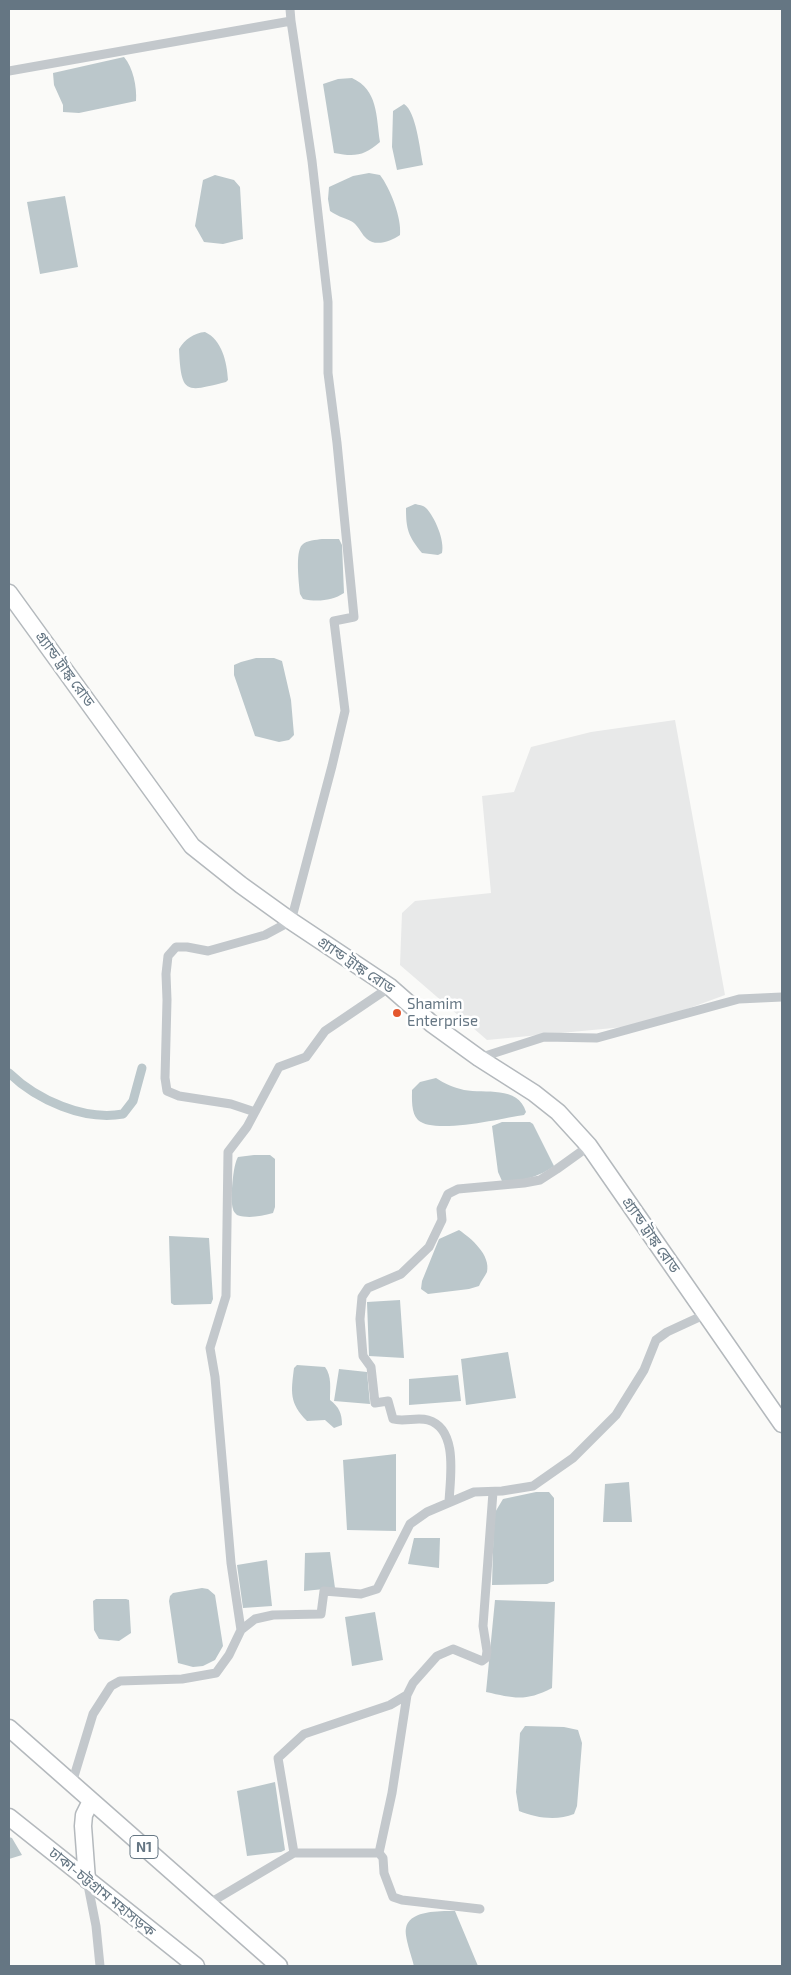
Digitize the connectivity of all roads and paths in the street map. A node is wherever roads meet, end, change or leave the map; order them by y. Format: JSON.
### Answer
{"nodes":[{"id":1,"x":290,"y":9,"type":"edge"},
{"id":2,"x":291,"y":21,"type":"junction"},
{"id":3,"x":9,"y":71,"type":"edge"},
{"id":4,"x":9,"y":593,"type":"edge"},
{"id":5,"x":291,"y":921,"type":"junction"},
{"id":6,"x":390,"y":987,"type":"junction"},
{"id":7,"x":782,"y":997,"type":"edge"},
{"id":8,"x":479,"y":1058,"type":"junction"},
{"id":9,"x":255,"y":1112,"type":"junction"},
{"id":10,"x":589,"y":1146,"type":"junction"},
{"id":11,"x":706,"y":1314,"type":"junction"},
{"id":12,"x":782,"y":1424,"type":"edge"},
{"id":13,"x":493,"y":1492,"type":"junction"},
{"id":14,"x":449,"y":1502,"type":"junction"},
{"id":15,"x":241,"y":1630,"type":"junction"},
{"id":16,"x":407,"y":1695,"type":"junction"},
{"id":17,"x":9,"y":1728,"type":"edge"},
{"id":18,"x":72,"y":1783,"type":"junction"},
{"id":19,"x":91,"y":1801,"type":"junction"},
{"id":20,"x":9,"y":1817,"type":"edge"},
{"id":21,"x":378,"y":1852,"type":"junction"},
{"id":22,"x":294,"y":1853,"type":"junction"},
{"id":23,"x":87,"y":1880,"type":"junction"},
{"id":24,"x":208,"y":1904,"type":"junction"},
{"id":25,"x":480,"y":1908,"type":"dead end"},
{"id":26,"x":100,"y":1966,"type":"edge"},
{"id":27,"x":196,"y":1966,"type":"edge"},
{"id":28,"x":278,"y":1966,"type":"edge"}],
"edges":[{"from":1,"to":2,"type":"street"},
{"from":2,"to":3,"type":"street"},
{"from":2,"to":5,"type":"street"},
{"from":4,"to":5,"type":"highway","name":"গ্র্যান্ড ট্রাঙ্ক রোড"},
{"from":5,"to":6,"type":"highway","name":"গ্র্যান্ড ট্রাঙ্ক রোড"},
{"from":5,"to":9,"type":"street"},
{"from":6,"to":8,"type":"highway","name":"গ্র্যান্ড ট্রাঙ্ক রোড"},
{"from":6,"to":9,"type":"street"},
{"from":7,"to":8,"type":"street"},
{"from":8,"to":10,"type":"highway","name":"গ্র্যান্ড ট্রাঙ্ক রোড"},
{"from":9,"to":15,"type":"street"},
{"from":10,"to":11,"type":"highway","name":"গ্র্যান্ড ট্রাঙ্ক রোড"},
{"from":10,"to":14,"type":"street"},
{"from":11,"to":12,"type":"highway","name":"গ্র্যান্ড ট্রাঙ্ক রোড"},
{"from":11,"to":13,"type":"street"},
{"from":13,"to":14,"type":"street"},
{"from":13,"to":16,"type":"street"},
{"from":14,"to":15,"type":"street"},
{"from":15,"to":18,"type":"street"},
{"from":16,"to":21,"type":"street"},
{"from":16,"to":22,"type":"street"},
{"from":17,"to":18,"type":"highway","number":"N1"},
{"from":18,"to":19,"type":"highway","number":"N1"},
{"from":19,"to":23,"type":"highway"},
{"from":19,"to":24,"type":"highway","number":"N1"},
{"from":20,"to":23,"type":"highway","name":"ঢাকা-চট্টগ্রাম মহাসড়ক"},
{"from":21,"to":22,"type":"street"},
{"from":21,"to":25,"type":"street"},
{"from":22,"to":24,"type":"street"},
{"from":23,"to":26,"type":"street"},
{"from":23,"to":27,"type":"highway","name":"ঢাকা-চট্টগ্রাম মহাসড়ক"},
{"from":24,"to":28,"type":"highway","number":"N1"}]}
